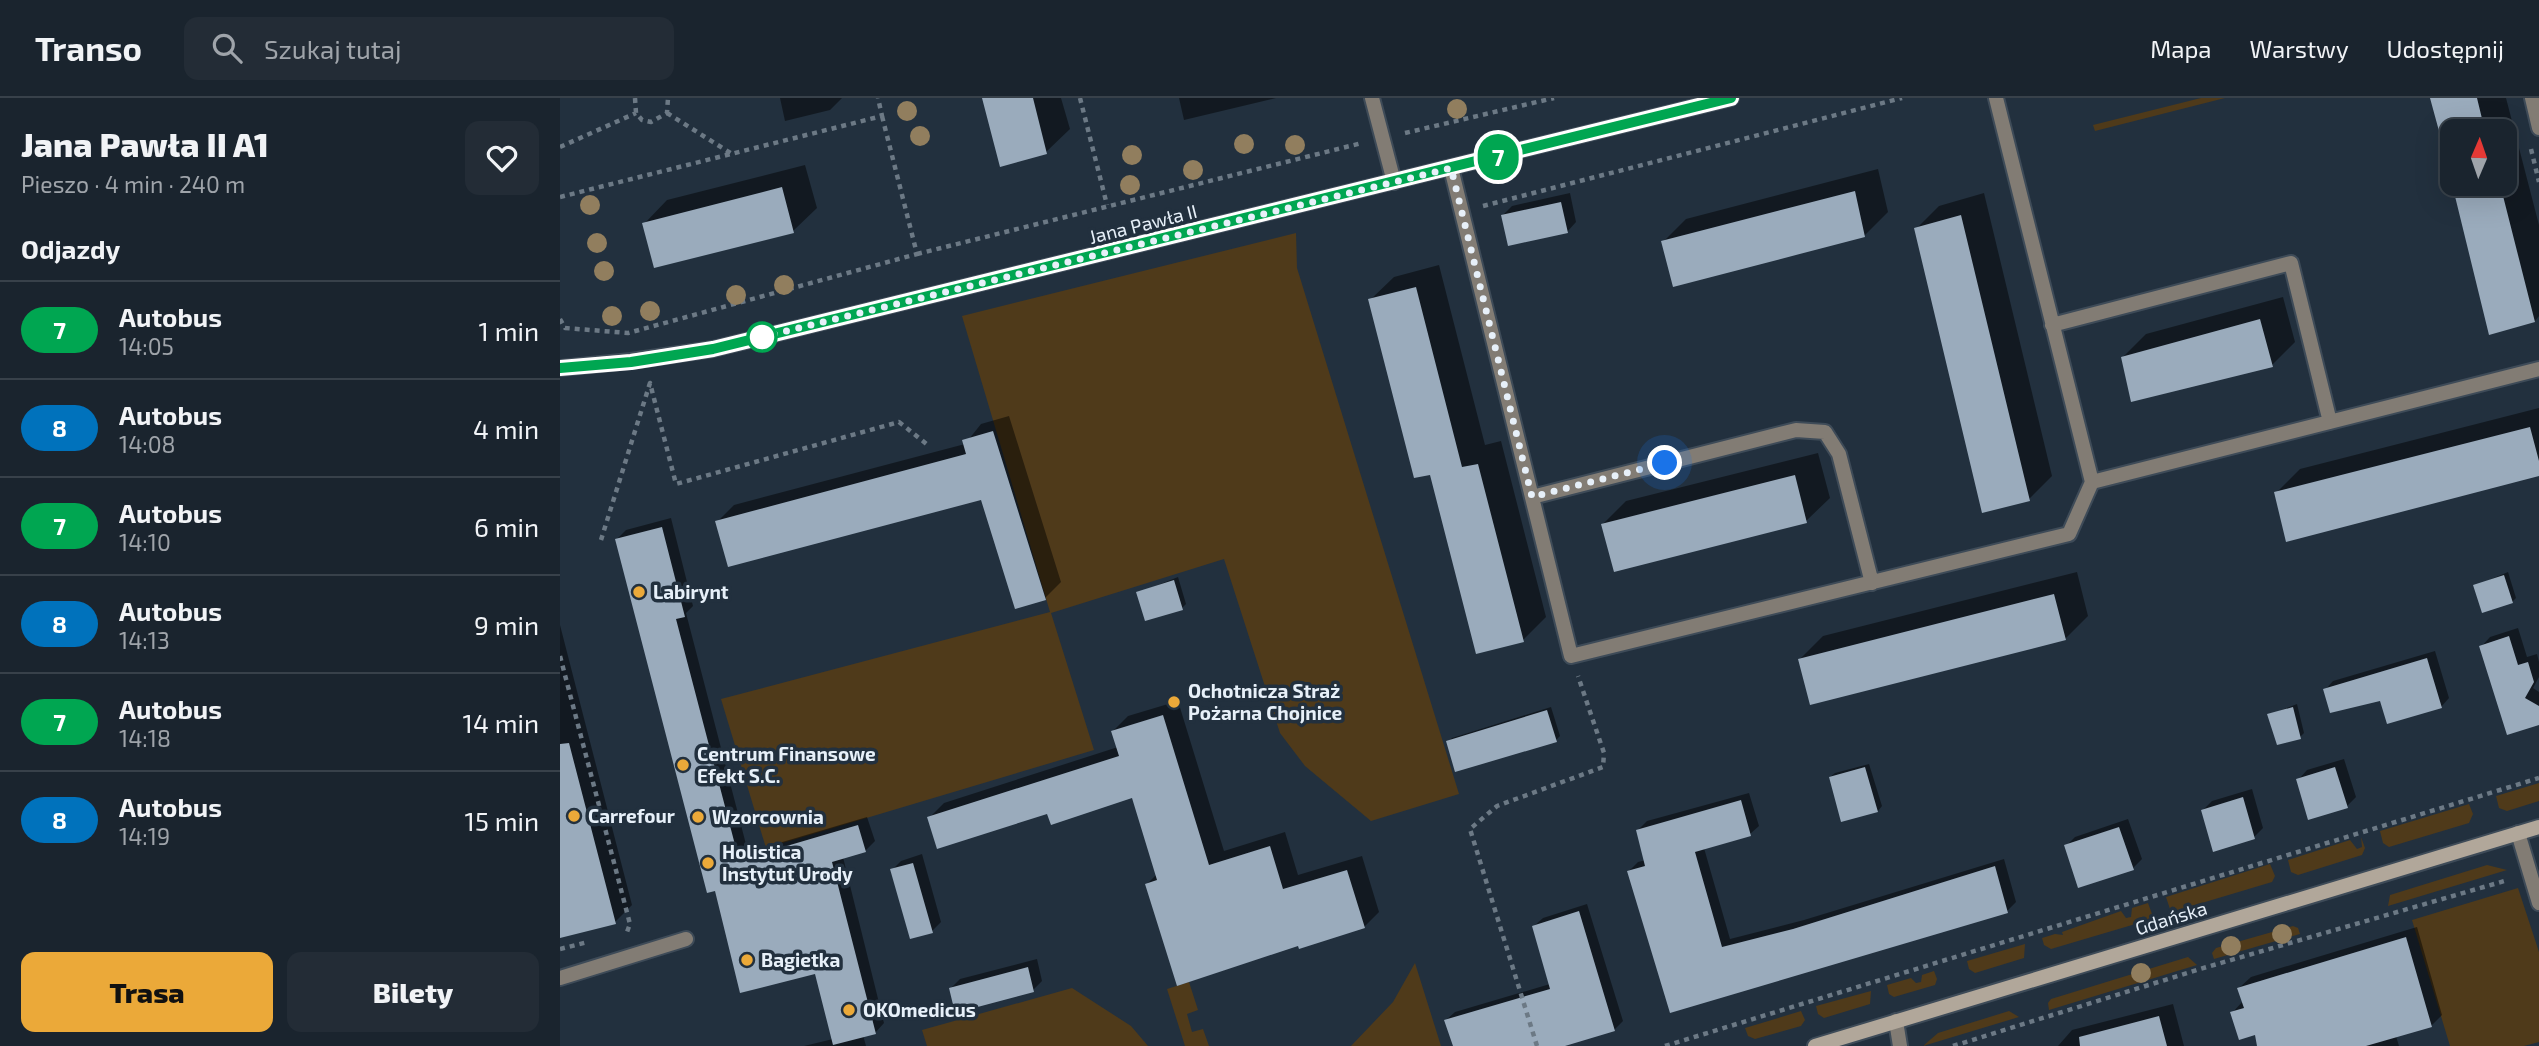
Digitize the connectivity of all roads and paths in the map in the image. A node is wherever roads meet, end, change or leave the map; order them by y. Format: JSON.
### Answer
{"nodes":[{"id":1,"x":635,"y":98,"type":"edge"},
{"id":2,"x":668,"y":98,"type":"edge"},
{"id":3,"x":878,"y":98,"type":"edge"},
{"id":4,"x":1080,"y":98,"type":"edge"},
{"id":5,"x":1372,"y":98,"type":"edge"},
{"id":6,"x":1554,"y":98,"type":"edge"},
{"id":7,"x":1731,"y":98,"type":"edge"},
{"id":8,"x":1902,"y":98,"type":"edge"},
{"id":9,"x":1996,"y":98,"type":"edge"},
{"id":10,"x":2532,"y":98,"type":"edge"},
{"id":11,"x":636,"y":113,"type":"junction"},
{"id":12,"x":667,"y":113,"type":"junction"},
{"id":13,"x":882,"y":116,"type":"junction"},
{"id":14,"x":2539,"y":128,"type":"edge"},
{"id":15,"x":1382,"y":138,"type":"junction"},
{"id":16,"x":560,"y":147,"type":"edge"},
{"id":17,"x":733,"y":154,"type":"junction"},
{"id":18,"x":1451,"y":168,"type":"junction"},
{"id":19,"x":1394,"y":182,"type":"junction"},
{"id":20,"x":560,"y":197,"type":"edge"},
{"id":21,"x":1516,"y":197,"type":"dead end"},
{"id":22,"x":1107,"y":205,"type":"junction"},
{"id":23,"x":917,"y":254,"type":"junction"},
{"id":24,"x":560,"y":319,"type":"edge"},
{"id":25,"x":2052,"y":325,"type":"junction"},
{"id":26,"x":560,"y":368,"type":"edge"},
{"id":27,"x":2539,"y":369,"type":"edge"},
{"id":28,"x":2330,"y":422,"type":"junction"},
{"id":29,"x":929,"y":446,"type":"dead end"},
{"id":30,"x":2092,"y":482,"type":"junction"},
{"id":31,"x":1532,"y":497,"type":"junction"},
{"id":32,"x":601,"y":540,"type":"dead end"},
{"id":33,"x":1872,"y":583,"type":"junction"},
{"id":34,"x":560,"y":656,"type":"edge"},
{"id":35,"x":1572,"y":656,"type":"junction"},
{"id":36,"x":2539,"y":778,"type":"edge"},
{"id":37,"x":2539,"y":827,"type":"edge"},
{"id":38,"x":2518,"y":833,"type":"junction"},
{"id":39,"x":2530,"y":874,"type":"junction"},
{"id":40,"x":2539,"y":903,"type":"edge"},
{"id":41,"x":614,"y":935,"type":"dead end"},
{"id":42,"x":601,"y":939,"type":"dead end"},
{"id":43,"x":685,"y":939,"type":"dead end"},
{"id":44,"x":560,"y":949,"type":"edge"},
{"id":45,"x":560,"y":978,"type":"edge"},
{"id":46,"x":1896,"y":1021,"type":"junction"},
{"id":47,"x":1825,"y":1045,"type":"edge"},
{"id":48,"x":1538,"y":1046,"type":"edge"},
{"id":49,"x":1665,"y":1046,"type":"edge"},
{"id":50,"x":1900,"y":1046,"type":"edge"},
{"id":51,"x":1953,"y":1046,"type":"edge"}],
"edges":[{"from":1,"to":11,"type":"path"},
{"from":2,"to":12,"type":"path"},
{"from":3,"to":13,"type":"path"},
{"from":4,"to":22,"type":"path"},
{"from":5,"to":15,"type":"street"},
{"from":6,"to":15,"type":"path"},
{"from":7,"to":18,"type":"street","name":"Jana Pawła II"},
{"from":8,"to":21,"type":"path"},
{"from":9,"to":25,"type":"street"},
{"from":10,"to":14,"type":"street"},
{"from":11,"to":12,"type":"path"},
{"from":11,"to":16,"type":"path"},
{"from":12,"to":17,"type":"path"},
{"from":13,"to":17,"type":"path"},
{"from":13,"to":23,"type":"path"},
{"from":15,"to":19,"type":"street"},
{"from":15,"to":22,"type":"path"},
{"from":17,"to":20,"type":"path"},
{"from":18,"to":19,"type":"street","name":"Jana Pawła II"},
{"from":18,"to":31,"type":"street"},
{"from":19,"to":26,"type":"street","name":"Jana Pawła II"},
{"from":22,"to":23,"type":"path"},
{"from":23,"to":24,"type":"path"},
{"from":25,"to":28,"type":"street"},
{"from":25,"to":30,"type":"street"},
{"from":27,"to":28,"type":"street"},
{"from":28,"to":30,"type":"street"},
{"from":29,"to":32,"type":"path"},
{"from":30,"to":33,"type":"street"},
{"from":31,"to":33,"type":"street"},
{"from":31,"to":35,"type":"street"},
{"from":33,"to":35,"type":"street"},
{"from":34,"to":41,"type":"path"},
{"from":35,"to":48,"type":"path"},
{"from":36,"to":49,"type":"path"},
{"from":37,"to":38,"type":"main road","name":"Gdańska"},
{"from":38,"to":39,"type":"street"},
{"from":38,"to":46,"type":"main road","name":"Gdańska"},
{"from":39,"to":40,"type":"street"},
{"from":39,"to":51,"type":"path"},
{"from":42,"to":44,"type":"path"},
{"from":43,"to":45,"type":"street"},
{"from":46,"to":47,"type":"main road","name":"Gdańska"},
{"from":46,"to":50,"type":"street"}]}
